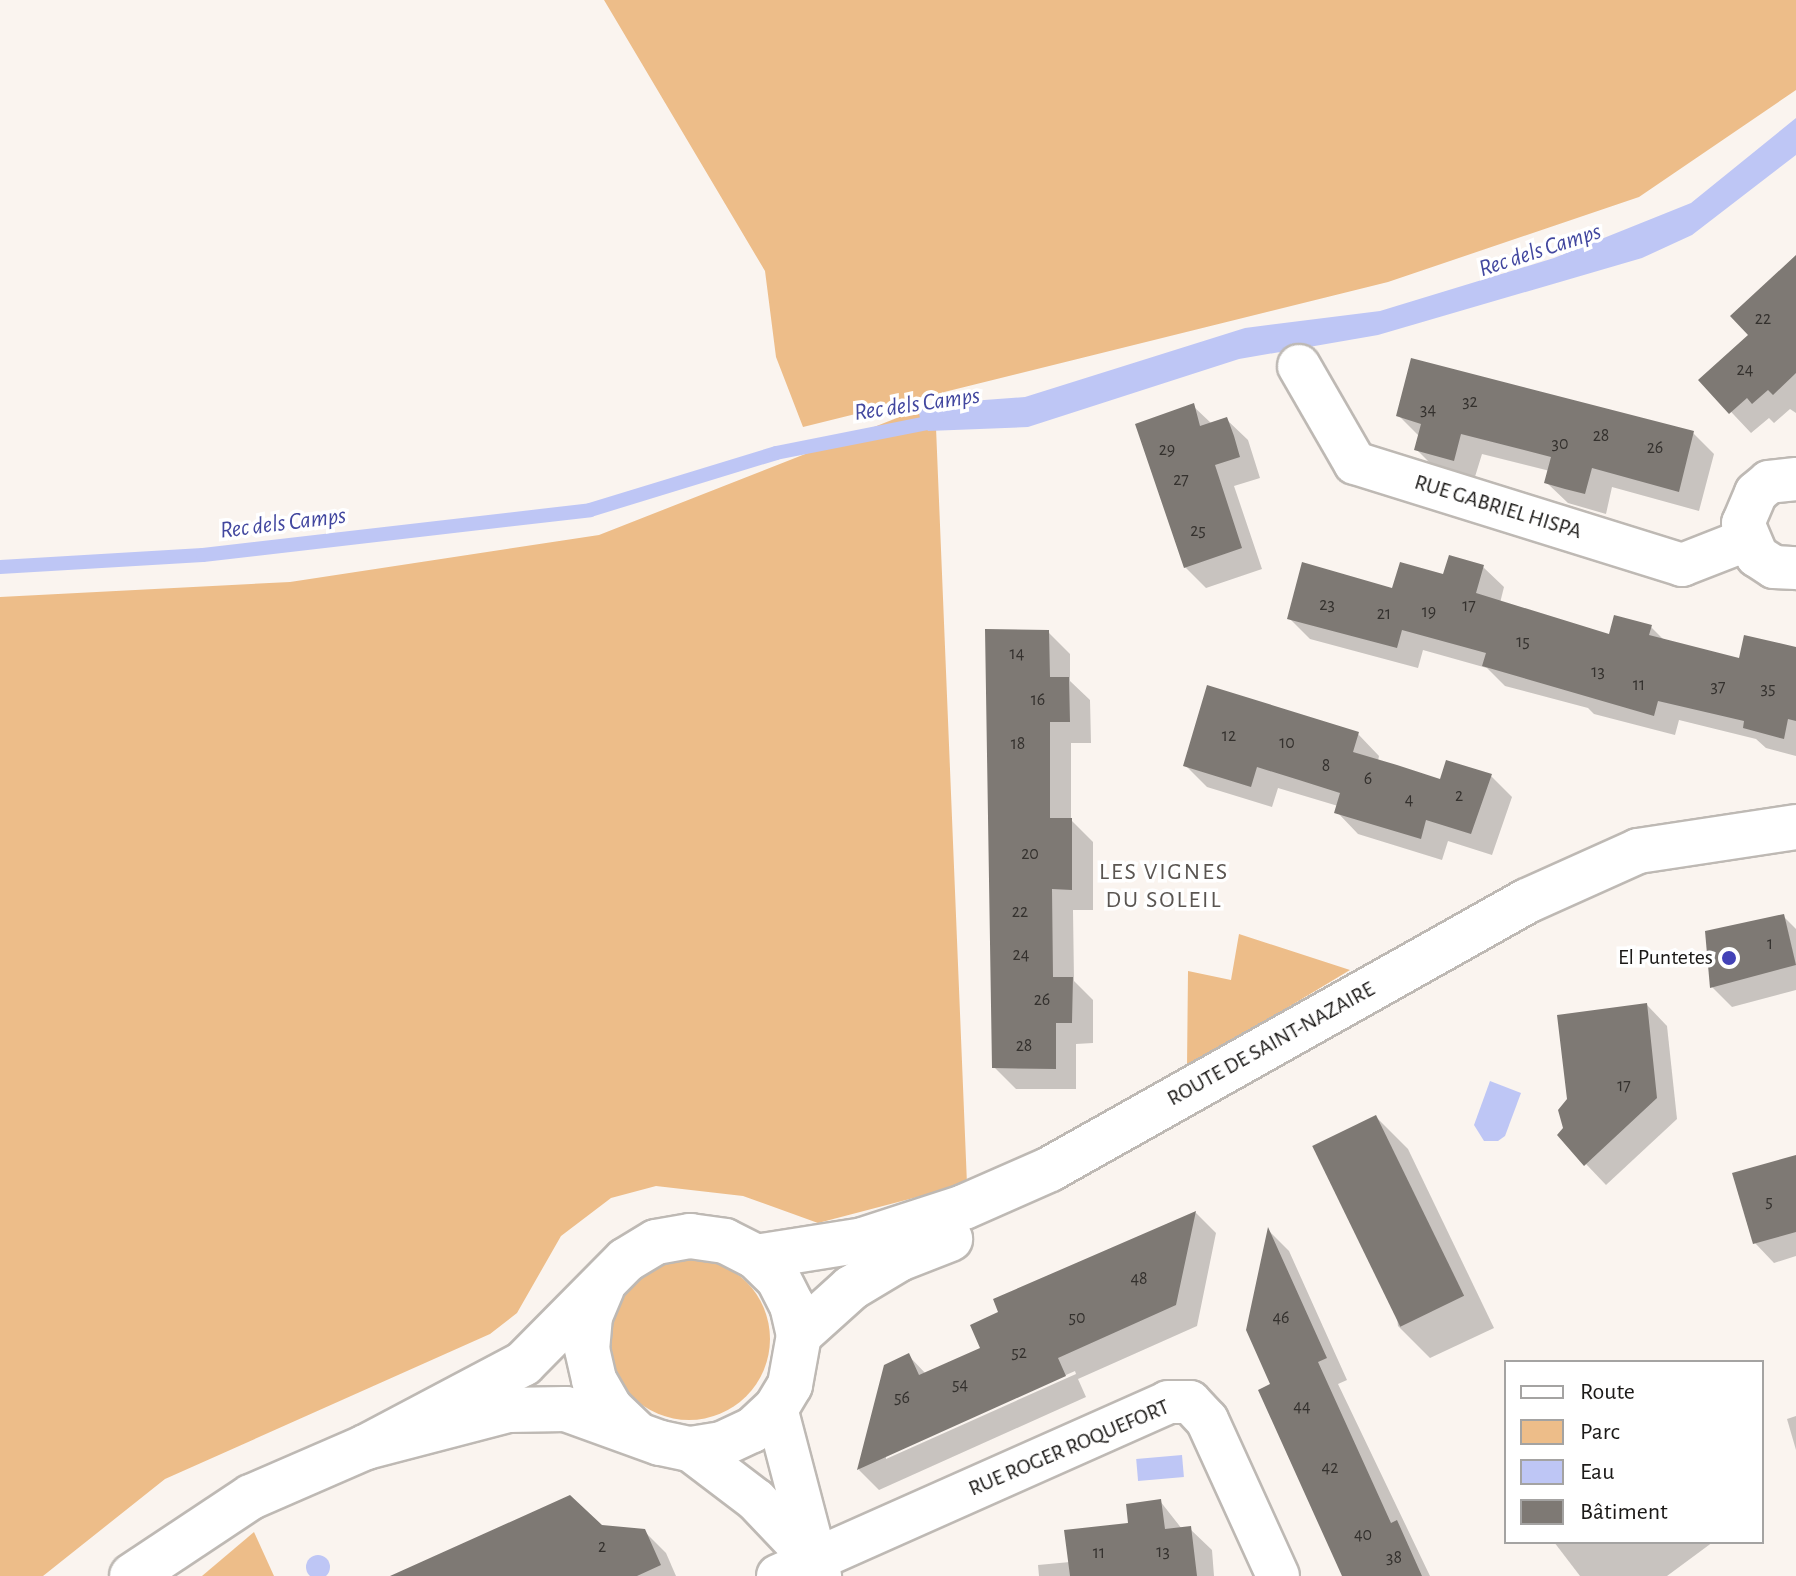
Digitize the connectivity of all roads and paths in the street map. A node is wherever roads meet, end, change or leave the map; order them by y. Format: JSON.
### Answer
{"nodes":[{"id":1,"x":1299,"y":366,"type":"dead end"},
{"id":2,"x":1796,"y":479,"type":"edge"},
{"id":3,"x":1746,"y":540,"type":"junction"},
{"id":4,"x":1796,"y":568,"type":"edge"},
{"id":5,"x":1790,"y":828,"type":"edge"},
{"id":6,"x":756,"y":1257,"type":"junction"},
{"id":7,"x":603,"y":1286,"type":"junction"},
{"id":8,"x":799,"y":1335,"type":"junction"},
{"id":9,"x":776,"y":1408,"type":"junction"},
{"id":10,"x":634,"y":1431,"type":"junction"},
{"id":11,"x":366,"y":1447,"type":"junction"},
{"id":12,"x":689,"y":1449,"type":"junction"},
{"id":13,"x":803,"y":1571,"type":"edge"},
{"id":14,"x":132,"y":1576,"type":"edge"},
{"id":15,"x":1278,"y":1576,"type":"edge"}],
"edges":[{"from":1,"to":3,"type":"street","name":"RUE GABRIEL HISPA"},
{"from":2,"to":3,"type":"street"},
{"from":3,"to":4,"type":"street"},
{"from":5,"to":6,"type":"street","name":"ROUTE DE SAINT-NAZAIRE"},
{"from":5,"to":8,"type":"street","name":"ROUTE DE SAINT-NAZAIRE"},
{"from":6,"to":7,"type":"street"},
{"from":6,"to":8,"type":"street"},
{"from":7,"to":10,"type":"street"},
{"from":7,"to":11,"type":"street"},
{"from":8,"to":9,"type":"street"},
{"from":9,"to":12,"type":"street"},
{"from":9,"to":13,"type":"street"},
{"from":10,"to":11,"type":"street"},
{"from":10,"to":12,"type":"street"},
{"from":11,"to":14,"type":"street"},
{"from":12,"to":13,"type":"street"},
{"from":13,"to":15,"type":"street","name":"RUE ROGER ROQUEFORT"}]}
